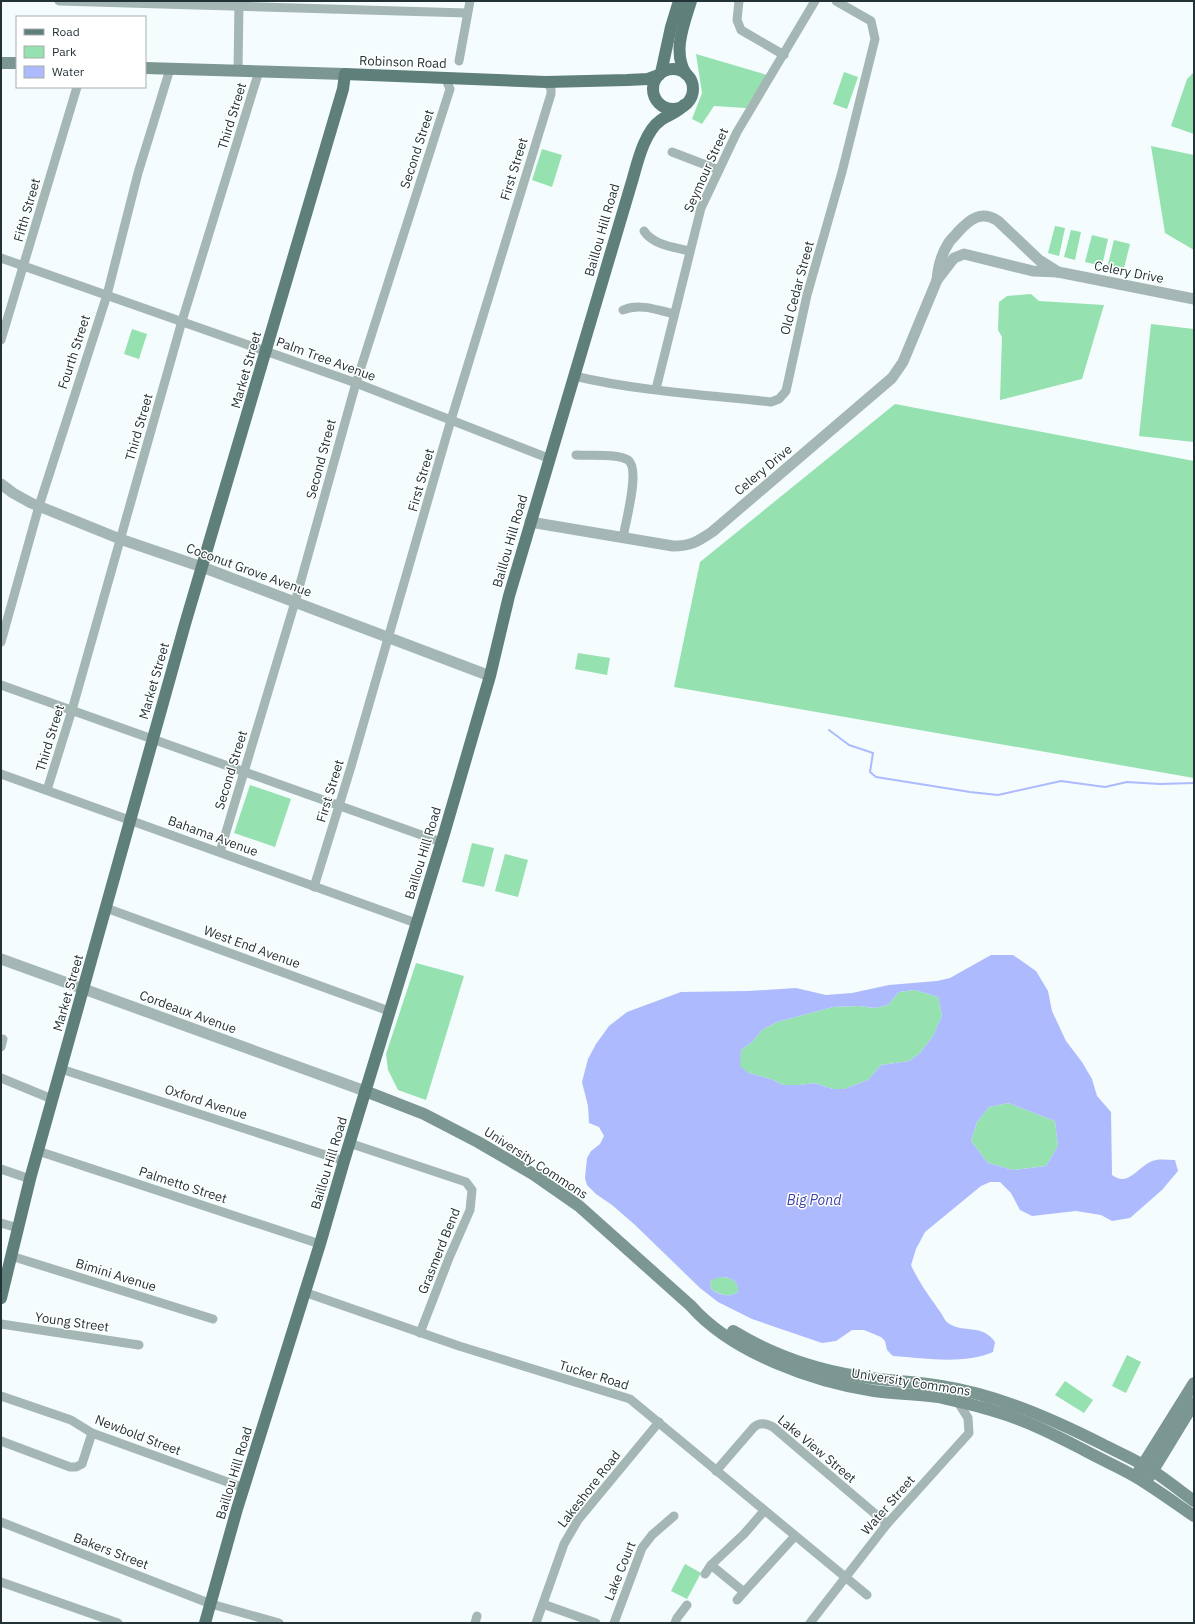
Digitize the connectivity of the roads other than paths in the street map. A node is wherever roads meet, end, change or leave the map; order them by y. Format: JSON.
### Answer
{"nodes":[{"id":1,"x":59,"y":1,"type":"edge"},
{"id":2,"x":470,"y":1,"type":"edge"},
{"id":3,"x":679,"y":1,"type":"edge"},
{"id":4,"x":691,"y":1,"type":"edge"},
{"id":5,"x":739,"y":1,"type":"edge"},
{"id":6,"x":815,"y":1,"type":"edge"},
{"id":7,"x":836,"y":1,"type":"edge"},
{"id":8,"x":119,"y":2,"type":"edge"},
{"id":9,"x":181,"y":3,"type":"edge"},
{"id":10,"x":239,"y":4,"type":"edge"},
{"id":11,"x":295,"y":5,"type":"edge"},
{"id":12,"x":357,"y":5,"type":"edge"},
{"id":13,"x":467,"y":13,"type":"junction"},
{"id":14,"x":784,"y":55,"type":"junction"},
{"id":15,"x":459,"y":61,"type":"dead end"},
{"id":16,"x":1,"y":63,"type":"edge"},
{"id":17,"x":16,"y":63,"type":"edge"},
{"id":18,"x":146,"y":68,"type":"edge"},
{"id":19,"x":170,"y":69,"type":"junction"},
{"id":20,"x":238,"y":71,"type":"junction"},
{"id":21,"x":259,"y":71,"type":"junction"},
{"id":22,"x":345,"y":74,"type":"junction"},
{"id":23,"x":660,"y":74,"type":"junction"},
{"id":24,"x":686,"y":74,"type":"junction"},
{"id":25,"x":444,"y":77,"type":"junction"},
{"id":26,"x":546,"y":82,"type":"junction"},
{"id":27,"x":77,"y":88,"type":"edge"},
{"id":28,"x":684,"y":106,"type":"junction"},
{"id":29,"x":672,"y":152,"type":"dead end"},
{"id":30,"x":719,"y":170,"type":"junction"},
{"id":31,"x":644,"y":231,"type":"dead end"},
{"id":32,"x":689,"y":251,"type":"junction"},
{"id":33,"x":1,"y":258,"type":"edge"},
{"id":34,"x":24,"y":266,"type":"junction"},
{"id":35,"x":1058,"y":272,"type":"junction"},
{"id":36,"x":937,"y":280,"type":"junction"},
{"id":37,"x":106,"y":295,"type":"junction"},
{"id":38,"x":1194,"y":299,"type":"edge"},
{"id":39,"x":623,"y":310,"type":"dead end"},
{"id":40,"x":674,"y":314,"type":"junction"},
{"id":41,"x":182,"y":321,"type":"junction"},
{"id":42,"x":1,"y":340,"type":"edge"},
{"id":43,"x":266,"y":351,"type":"junction"},
{"id":44,"x":574,"y":376,"type":"junction"},
{"id":45,"x":356,"y":383,"type":"junction"},
{"id":46,"x":656,"y":389,"type":"junction"},
{"id":47,"x":451,"y":420,"type":"junction"},
{"id":48,"x":576,"y":455,"type":"dead end"},
{"id":49,"x":548,"y":458,"type":"junction"},
{"id":50,"x":1,"y":484,"type":"edge"},
{"id":51,"x":39,"y":506,"type":"junction"},
{"id":52,"x":530,"y":522,"type":"junction"},
{"id":53,"x":622,"y":538,"type":"junction"},
{"id":54,"x":120,"y":539,"type":"junction"},
{"id":55,"x":202,"y":567,"type":"junction"},
{"id":56,"x":295,"y":602,"type":"junction"},
{"id":57,"x":389,"y":638,"type":"junction"},
{"id":58,"x":1,"y":642,"type":"edge"},
{"id":59,"x":490,"y":676,"type":"junction"},
{"id":60,"x":1,"y":685,"type":"edge"},
{"id":61,"x":72,"y":710,"type":"junction"},
{"id":62,"x":153,"y":738,"type":"junction"},
{"id":63,"x":244,"y":771,"type":"junction"},
{"id":64,"x":2,"y":777,"type":"edge"},
{"id":65,"x":47,"y":790,"type":"junction"},
{"id":66,"x":339,"y":807,"type":"junction"},
{"id":67,"x":130,"y":820,"type":"junction"},
{"id":68,"x":441,"y":842,"type":"junction"},
{"id":69,"x":220,"y":852,"type":"junction"},
{"id":70,"x":314,"y":887,"type":"junction"},
{"id":71,"x":106,"y":908,"type":"junction"},
{"id":72,"x":416,"y":923,"type":"junction"},
{"id":73,"x":1,"y":959,"type":"edge"},
{"id":74,"x":83,"y":989,"type":"junction"},
{"id":75,"x":389,"y":1011,"type":"junction"},
{"id":76,"x":61,"y":1069,"type":"junction"},
{"id":77,"x":1,"y":1078,"type":"edge"},
{"id":78,"x":365,"y":1091,"type":"junction"},
{"id":79,"x":52,"y":1099,"type":"junction"},
{"id":80,"x":350,"y":1143,"type":"junction"},
{"id":81,"x":38,"y":1151,"type":"junction"},
{"id":82,"x":344,"y":1161,"type":"junction"},
{"id":83,"x":1,"y":1169,"type":"edge"},
{"id":84,"x":30,"y":1179,"type":"junction"},
{"id":85,"x":1,"y":1224,"type":"edge"},
{"id":86,"x":18,"y":1228,"type":"junction"},
{"id":87,"x":320,"y":1244,"type":"junction"},
{"id":88,"x":11,"y":1256,"type":"junction"},
{"id":89,"x":304,"y":1292,"type":"junction"},
{"id":90,"x":1,"y":1298,"type":"edge"},
{"id":91,"x":691,"y":1306,"type":"junction"},
{"id":92,"x":213,"y":1319,"type":"dead end"},
{"id":93,"x":1,"y":1324,"type":"edge"},
{"id":94,"x":420,"y":1332,"type":"junction"},
{"id":95,"x":139,"y":1345,"type":"dead end"},
{"id":96,"x":1194,"y":1383,"type":"edge"},
{"id":97,"x":1,"y":1396,"type":"edge"},
{"id":98,"x":958,"y":1402,"type":"junction"},
{"id":99,"x":1194,"y":1403,"type":"edge"},
{"id":100,"x":659,"y":1422,"type":"junction"},
{"id":101,"x":92,"y":1433,"type":"junction"},
{"id":102,"x":1,"y":1441,"type":"edge"},
{"id":103,"x":1148,"y":1468,"type":"junction"},
{"id":104,"x":716,"y":1471,"type":"junction"},
{"id":105,"x":1140,"y":1480,"type":"junction"},
{"id":106,"x":244,"y":1488,"type":"junction"},
{"id":107,"x":1194,"y":1501,"type":"edge"},
{"id":108,"x":764,"y":1511,"type":"junction"},
{"id":109,"x":674,"y":1516,"type":"dead end"},
{"id":110,"x":1194,"y":1516,"type":"edge"},
{"id":111,"x":1,"y":1522,"type":"edge"},
{"id":112,"x":887,"y":1524,"type":"junction"},
{"id":113,"x":795,"y":1536,"type":"junction"},
{"id":114,"x":711,"y":1565,"type":"junction"},
{"id":115,"x":705,"y":1574,"type":"dead end"},
{"id":116,"x":846,"y":1578,"type":"junction"},
{"id":117,"x":1,"y":1582,"type":"edge"},
{"id":118,"x":744,"y":1592,"type":"junction"},
{"id":119,"x":867,"y":1595,"type":"dead end"},
{"id":120,"x":736,"y":1600,"type":"dead end"},
{"id":121,"x":211,"y":1604,"type":"junction"},
{"id":122,"x":543,"y":1604,"type":"junction"},
{"id":123,"x":687,"y":1605,"type":"dead end"},
{"id":124,"x":118,"y":1623,"type":"edge"},
{"id":125,"x":205,"y":1623,"type":"edge"},
{"id":126,"x":279,"y":1623,"type":"edge"},
{"id":127,"x":536,"y":1623,"type":"edge"},
{"id":128,"x":596,"y":1623,"type":"edge"},
{"id":129,"x":614,"y":1623,"type":"edge"},
{"id":130,"x":675,"y":1623,"type":"edge"},
{"id":131,"x":810,"y":1623,"type":"edge"}],
"edges":[{"from":1,"to":8,"type":"street"},
{"from":2,"to":13,"type":"street"},
{"from":3,"to":23,"type":"main road"},
{"from":4,"to":24,"type":"main road"},
{"from":5,"to":14,"type":"street"},
{"from":6,"to":14,"type":"street","name":"Seymour Street"},
{"from":7,"to":46,"type":"street","name":"Old Cedar Street"},
{"from":8,"to":9,"type":"street"},
{"from":9,"to":10,"type":"street"},
{"from":10,"to":11,"type":"street"},
{"from":10,"to":20,"type":"street"},
{"from":11,"to":12,"type":"street"},
{"from":12,"to":13,"type":"street"},
{"from":13,"to":15,"type":"street"},
{"from":14,"to":30,"type":"street","name":"Seymour Street"},
{"from":16,"to":17,"type":"main road"},
{"from":18,"to":19,"type":"main road","name":"Robinson Road"},
{"from":19,"to":20,"type":"main road","name":"Robinson Road"},
{"from":19,"to":37,"type":"street","name":"Fourth Street"},
{"from":20,"to":21,"type":"main road","name":"Robinson Road"},
{"from":21,"to":22,"type":"main road","name":"Robinson Road"},
{"from":21,"to":41,"type":"street","name":"Third Street"},
{"from":22,"to":25,"type":"main road","name":"Robinson Road"},
{"from":22,"to":43,"type":"main road","name":"Market Street"},
{"from":23,"to":24,"type":"main road"},
{"from":23,"to":26,"type":"main road","name":"Robinson Road"},
{"from":23,"to":28,"type":"main road"},
{"from":24,"to":28,"type":"main road"},
{"from":25,"to":26,"type":"main road","name":"Robinson Road"},
{"from":25,"to":45,"type":"street","name":"Second Street"},
{"from":26,"to":47,"type":"street","name":"First Street"},
{"from":27,"to":34,"type":"street","name":"Fifth Street"},
{"from":28,"to":44,"type":"main road","name":"Baillou Hill Road"},
{"from":29,"to":30,"type":"street"},
{"from":30,"to":32,"type":"street","name":"Seymour Street"},
{"from":31,"to":32,"type":"street"},
{"from":32,"to":40,"type":"street","name":"Seymour Street"},
{"from":33,"to":34,"type":"street","name":"Palm Tree Avenue"},
{"from":34,"to":37,"type":"street","name":"Palm Tree Avenue"},
{"from":34,"to":42,"type":"street","name":"Fifth Street"},
{"from":35,"to":36,"type":"street","name":"Celery Drive"},
{"from":35,"to":36,"type":"street","name":"Celery Drive"},
{"from":35,"to":38,"type":"street","name":"Celery Drive"},
{"from":36,"to":53,"type":"street","name":"Celery Drive"},
{"from":37,"to":41,"type":"street","name":"Palm Tree Avenue"},
{"from":37,"to":51,"type":"street","name":"Fourth Street"},
{"from":39,"to":40,"type":"street"},
{"from":40,"to":46,"type":"street","name":"Seymour Street"},
{"from":41,"to":43,"type":"street","name":"Palm Tree Avenue"},
{"from":41,"to":54,"type":"street","name":"Third Street"},
{"from":43,"to":45,"type":"street","name":"Palm Tree Avenue"},
{"from":43,"to":55,"type":"main road","name":"Market Street"},
{"from":44,"to":46,"type":"street","name":"Old Cedar Street"},
{"from":44,"to":49,"type":"main road","name":"Baillou Hill Road"},
{"from":45,"to":47,"type":"street","name":"Palm Tree Avenue"},
{"from":45,"to":56,"type":"street","name":"Second Street"},
{"from":47,"to":49,"type":"street","name":"Palm Tree Avenue"},
{"from":47,"to":57,"type":"street","name":"First Street"},
{"from":48,"to":53,"type":"street"},
{"from":49,"to":52,"type":"main road","name":"Baillou Hill Road"},
{"from":50,"to":51,"type":"street","name":"Coconut Grove Avenue"},
{"from":51,"to":54,"type":"street","name":"Coconut Grove Avenue"},
{"from":51,"to":58,"type":"street","name":"Fourth Street"},
{"from":52,"to":53,"type":"street","name":"Celery Drive"},
{"from":52,"to":59,"type":"main road","name":"Baillou Hill Road"},
{"from":54,"to":55,"type":"street","name":"Coconut Grove Avenue"},
{"from":54,"to":61,"type":"street","name":"Third Street"},
{"from":55,"to":56,"type":"street","name":"Coconut Grove Avenue"},
{"from":55,"to":62,"type":"main road","name":"Market Street"},
{"from":56,"to":57,"type":"street","name":"Coconut Grove Avenue"},
{"from":56,"to":63,"type":"street","name":"Second Street"},
{"from":57,"to":59,"type":"street","name":"Coconut Grove Avenue"},
{"from":57,"to":66,"type":"street","name":"First Street"},
{"from":59,"to":68,"type":"main road","name":"Baillou Hill Road"},
{"from":60,"to":61,"type":"street"},
{"from":61,"to":62,"type":"street"},
{"from":61,"to":65,"type":"street","name":"Third Street"},
{"from":62,"to":63,"type":"street"},
{"from":62,"to":67,"type":"main road","name":"Market Street"},
{"from":63,"to":66,"type":"street"},
{"from":63,"to":69,"type":"street","name":"Second Street"},
{"from":64,"to":65,"type":"street","name":"Bahama Avenue"},
{"from":65,"to":67,"type":"street","name":"Bahama Avenue"},
{"from":66,"to":68,"type":"street"},
{"from":66,"to":70,"type":"street","name":"First Street"},
{"from":67,"to":69,"type":"street","name":"Bahama Avenue"},
{"from":67,"to":71,"type":"main road","name":"Market Street"},
{"from":68,"to":72,"type":"main road","name":"Baillou Hill Road"},
{"from":69,"to":70,"type":"street","name":"Bahama Avenue"},
{"from":70,"to":72,"type":"street","name":"Bahama Avenue"},
{"from":71,"to":74,"type":"main road","name":"Market Street"},
{"from":71,"to":75,"type":"street","name":"West End Avenue"},
{"from":72,"to":75,"type":"main road","name":"Baillou Hill Road"},
{"from":73,"to":74,"type":"street","name":"Cordeaux Avenue"},
{"from":74,"to":76,"type":"main road","name":"Market Street"},
{"from":74,"to":78,"type":"street","name":"Cordeaux Avenue"},
{"from":75,"to":78,"type":"main road","name":"Baillou Hill Road"},
{"from":76,"to":79,"type":"main road","name":"Market Street"},
{"from":76,"to":82,"type":"street","name":"Oxford Avenue"},
{"from":77,"to":79,"type":"street"},
{"from":78,"to":80,"type":"main road","name":"Baillou Hill Road"},
{"from":78,"to":91,"type":"main road","name":"University Commons"},
{"from":79,"to":81,"type":"main road","name":"Market Street"},
{"from":80,"to":82,"type":"main road","name":"Baillou Hill Road"},
{"from":80,"to":94,"type":"street","name":"Grasmerd Bend"},
{"from":81,"to":84,"type":"main road","name":"Market Street"},
{"from":81,"to":87,"type":"street","name":"Palmetto Street"},
{"from":82,"to":87,"type":"main road","name":"Baillou Hill Road"},
{"from":83,"to":84,"type":"street"},
{"from":84,"to":86,"type":"main road","name":"Market Street"},
{"from":85,"to":86,"type":"street"},
{"from":86,"to":88,"type":"main road","name":"Market Street"},
{"from":87,"to":89,"type":"main road","name":"Baillou Hill Road"},
{"from":88,"to":90,"type":"main road","name":"Market Street"},
{"from":88,"to":92,"type":"street","name":"Bimini Avenue"},
{"from":89,"to":94,"type":"street","name":"Tucker Road"},
{"from":89,"to":106,"type":"main road","name":"Baillou Hill Road"},
{"from":91,"to":98,"type":"main road","name":"University Commons"},
{"from":91,"to":103,"type":"main road","name":"University Commons"},
{"from":93,"to":95,"type":"street","name":"Young Street"},
{"from":94,"to":100,"type":"street","name":"Tucker Road"},
{"from":96,"to":103,"type":"main road"},
{"from":97,"to":101,"type":"street","name":"Newbold Street"},
{"from":98,"to":105,"type":"main road","name":"University Commons"},
{"from":98,"to":112,"type":"street","name":"Water Street"},
{"from":99,"to":103,"type":"main road"},
{"from":100,"to":104,"type":"street","name":"Tucker Road"},
{"from":100,"to":122,"type":"street","name":"Lakeshore Road"},
{"from":101,"to":102,"type":"street"},
{"from":101,"to":106,"type":"street","name":"Newbold Street"},
{"from":103,"to":105,"type":"main road"},
{"from":103,"to":107,"type":"main road","name":"University Commons"},
{"from":104,"to":108,"type":"street","name":"Tucker Road"},
{"from":104,"to":112,"type":"street","name":"Lake View Street"},
{"from":105,"to":110,"type":"main road","name":"University Commons"},
{"from":106,"to":121,"type":"main road","name":"Baillou Hill Road"},
{"from":108,"to":113,"type":"street","name":"Tucker Road"},
{"from":108,"to":114,"type":"street"},
{"from":109,"to":129,"type":"street","name":"Lake Court"},
{"from":111,"to":121,"type":"street","name":"Bakers Street"},
{"from":112,"to":116,"type":"street","name":"Water Street"},
{"from":113,"to":116,"type":"street","name":"Tucker Road"},
{"from":113,"to":118,"type":"street"},
{"from":114,"to":115,"type":"street"},
{"from":114,"to":118,"type":"street"},
{"from":116,"to":119,"type":"street","name":"Tucker Road"},
{"from":116,"to":131,"type":"street","name":"Water Street"},
{"from":117,"to":124,"type":"street"},
{"from":118,"to":120,"type":"street"},
{"from":121,"to":125,"type":"main road","name":"Baillou Hill Road"},
{"from":121,"to":126,"type":"street","name":"Bakers Street"},
{"from":122,"to":127,"type":"street","name":"Lakeshore Road"},
{"from":122,"to":128,"type":"street"},
{"from":123,"to":130,"type":"street"}]}
